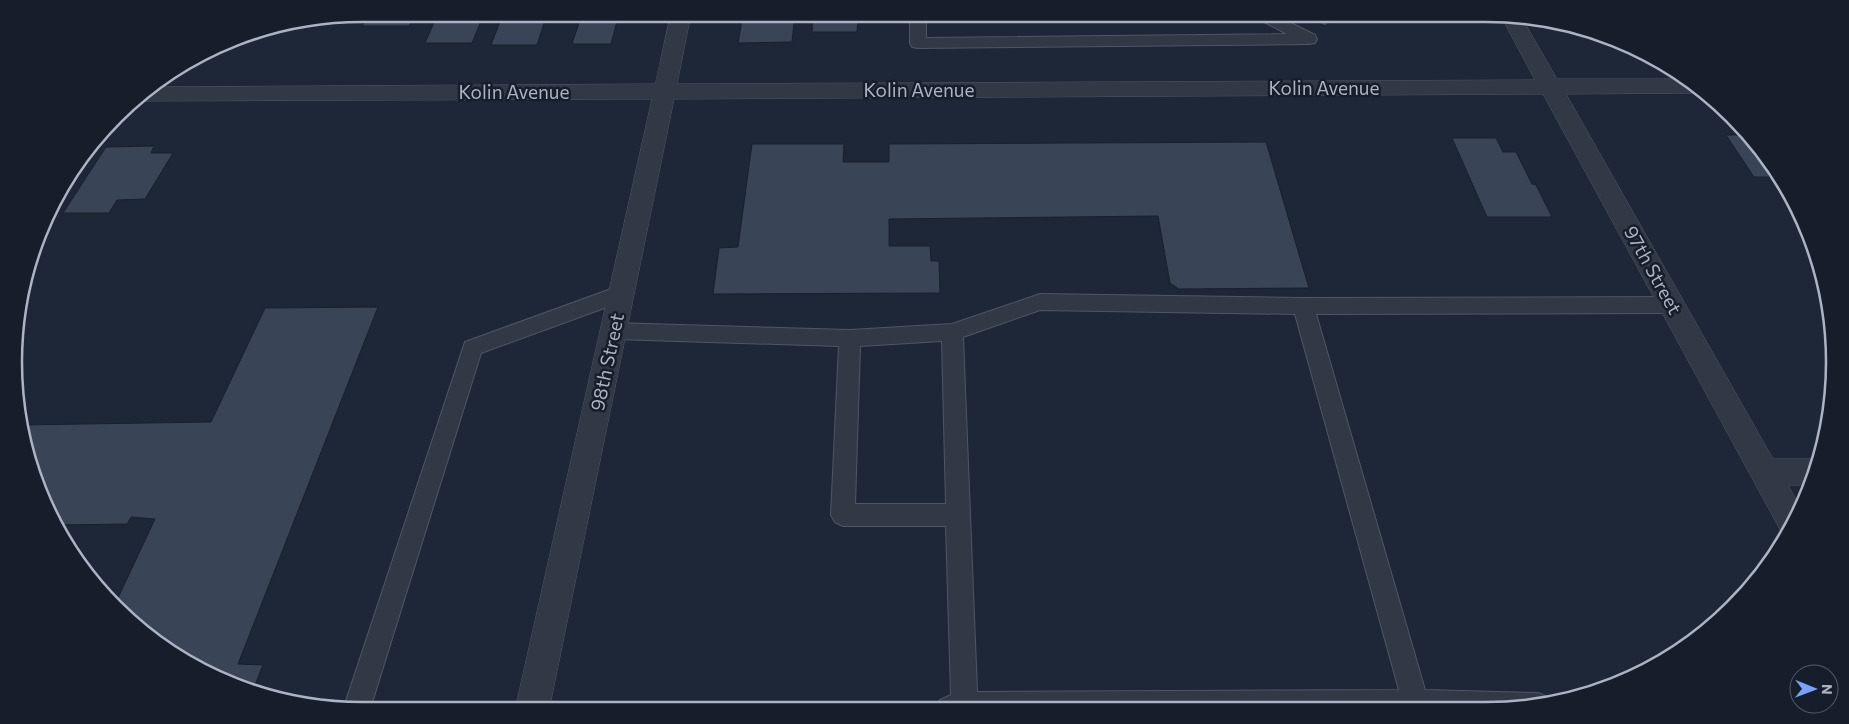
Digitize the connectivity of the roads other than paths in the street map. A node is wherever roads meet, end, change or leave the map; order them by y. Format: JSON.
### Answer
{"nodes":[{"id":1,"x":679,"y":22,"type":"edge"},
{"id":2,"x":918,"y":22,"type":"edge"},
{"id":3,"x":1276,"y":22,"type":"edge"},
{"id":4,"x":1515,"y":24,"type":"edge"},
{"id":5,"x":1684,"y":86,"type":"edge"},
{"id":6,"x":1551,"y":87,"type":"junction"},
{"id":7,"x":665,"y":91,"type":"junction"},
{"id":8,"x":154,"y":94,"type":"edge"},
{"id":9,"x":622,"y":293,"type":"junction"},
{"id":10,"x":1303,"y":306,"type":"junction"},
{"id":11,"x":1673,"y":306,"type":"junction"},
{"id":12,"x":614,"y":332,"type":"junction"},
{"id":13,"x":952,"y":332,"type":"junction"},
{"id":14,"x":850,"y":338,"type":"junction"},
{"id":15,"x":1765,"y":472,"type":"junction"},
{"id":16,"x":1808,"y":472,"type":"edge"},
{"id":17,"x":957,"y":515,"type":"junction"},
{"id":18,"x":1789,"y":516,"type":"edge"},
{"id":19,"x":359,"y":702,"type":"edge"},
{"id":20,"x":534,"y":702,"type":"edge"},
{"id":21,"x":956,"y":702,"type":"edge"},
{"id":22,"x":1416,"y":702,"type":"edge"}],
"edges":[{"from":1,"to":7,"type":"street","name":"98th Street"},
{"from":2,"to":3,"type":"lane"},
{"from":4,"to":6,"type":"street","name":"97th Street"},
{"from":5,"to":6,"type":"street","name":"Kolin Avenue"},
{"from":6,"to":7,"type":"street","name":"Kolin Avenue"},
{"from":6,"to":11,"type":"street","name":"97th Street"},
{"from":7,"to":8,"type":"street","name":"Kolin Avenue"},
{"from":7,"to":9,"type":"street","name":"98th Street"},
{"from":9,"to":12,"type":"street","name":"98th Street"},
{"from":9,"to":19,"type":"lane"},
{"from":10,"to":11,"type":"lane"},
{"from":10,"to":13,"type":"lane"},
{"from":10,"to":22,"type":"lane"},
{"from":11,"to":15,"type":"street","name":"97th Street"},
{"from":12,"to":14,"type":"lane"},
{"from":12,"to":20,"type":"street","name":"98th Street"},
{"from":13,"to":14,"type":"lane"},
{"from":13,"to":17,"type":"lane"},
{"from":14,"to":17,"type":"lane"},
{"from":15,"to":16,"type":"street"},
{"from":15,"to":18,"type":"street","name":"97th Street"},
{"from":17,"to":21,"type":"lane"}]}
